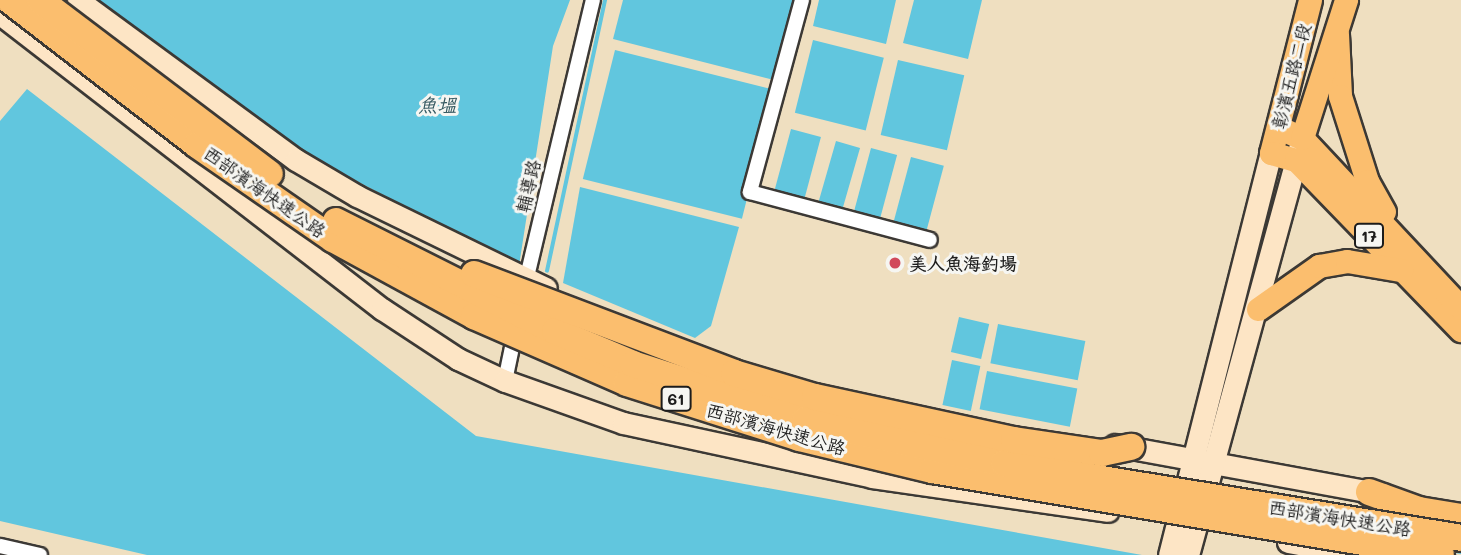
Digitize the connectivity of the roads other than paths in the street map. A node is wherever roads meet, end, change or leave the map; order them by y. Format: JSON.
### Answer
{"nodes":[{"id":1,"x":9,"y":0,"type":"edge"},
{"id":2,"x":40,"y":0,"type":"edge"},
{"id":3,"x":78,"y":0,"type":"edge"},
{"id":4,"x":593,"y":0,"type":"edge"},
{"id":5,"x":802,"y":0,"type":"edge"},
{"id":6,"x":1310,"y":0,"type":"edge"},
{"id":7,"x":1346,"y":0,"type":"edge"},
{"id":8,"x":0,"y":15,"type":"edge"},
{"id":9,"x":1337,"y":34,"type":"junction"},
{"id":10,"x":1278,"y":127,"type":"junction"},
{"id":11,"x":1299,"y":149,"type":"junction"},
{"id":12,"x":1271,"y":153,"type":"junction"},
{"id":13,"x":930,"y":240,"type":"dead end"},
{"id":14,"x":1407,"y":262,"type":"junction"},
{"id":15,"x":407,"y":270,"type":"junction"},
{"id":16,"x":526,"y":280,"type":"junction"},
{"id":17,"x":1461,"y":308,"type":"edge"},
{"id":18,"x":1258,"y":309,"type":"junction"},
{"id":19,"x":1461,"y":330,"type":"edge"},
{"id":20,"x":505,"y":382,"type":"junction"},
{"id":21,"x":1131,"y":447,"type":"junction"},
{"id":22,"x":1193,"y":460,"type":"junction"},
{"id":23,"x":1214,"y":464,"type":"junction"},
{"id":24,"x":1369,"y":492,"type":"junction"},
{"id":25,"x":1461,"y":508,"type":"edge"},
{"id":26,"x":1117,"y":512,"type":"junction"},
{"id":27,"x":1461,"y":517,"type":"edge"},
{"id":28,"x":1187,"y":524,"type":"junction"},
{"id":29,"x":1461,"y":538,"type":"edge"},
{"id":30,"x":0,"y":546,"type":"edge"},
{"id":31,"x":40,"y":555,"type":"edge"},
{"id":32,"x":1169,"y":555,"type":"edge"},
{"id":33,"x":1188,"y":555,"type":"edge"},
{"id":34,"x":1358,"y":555,"type":"edge"},
{"id":35,"x":1441,"y":555,"type":"edge"}],
"edges":[{"from":1,"to":15,"type":"highway","name":"西部濱海快速公路","number":"61","bridge":true},
{"from":2,"to":15,"type":"highway","name":"西部濱海快速公路","number":"61","bridge":true},
{"from":3,"to":16,"type":"street"},
{"from":4,"to":16,"type":"street","name":"輔導路"},
{"from":5,"to":13,"type":"street"},
{"from":6,"to":10,"type":"main road","name":"彰濱五路二段"},
{"from":7,"to":9,"type":"main road","name":"彰濱五路二段"},
{"from":8,"to":20,"type":"street"},
{"from":9,"to":11,"type":"main road","name":"彰濱五路二段"},
{"from":9,"to":14,"type":"main road"},
{"from":10,"to":11,"type":"main road","number":"17"},
{"from":10,"to":12,"type":"main road","name":"彰濱五路二段"},
{"from":11,"to":12,"type":"main road"},
{"from":11,"to":14,"type":"main road","number":"17"},
{"from":11,"to":18,"type":"street"},
{"from":12,"to":22,"type":"street"},
{"from":14,"to":17,"type":"main road","number":"17"},
{"from":14,"to":18,"type":"main road"},
{"from":14,"to":19,"type":"main road","number":"17"},
{"from":15,"to":21,"type":"highway","bridge":true},
{"from":15,"to":26,"type":"highway","bridge":true},
{"from":15,"to":29,"type":"highway","name":"西部濱海快速公路","number":"61","bridge":true},
{"from":15,"to":35,"type":"highway","name":"西部濱海快速公路","number":"61","bridge":true},
{"from":16,"to":20,"type":"street","name":"輔導路"},
{"from":16,"to":21,"type":"street"},
{"from":18,"to":23,"type":"street"},
{"from":20,"to":26,"type":"street"},
{"from":21,"to":22,"type":"street"},
{"from":22,"to":23,"type":"street"},
{"from":22,"to":28,"type":"street"},
{"from":23,"to":24,"type":"street"},
{"from":23,"to":28,"type":"street"},
{"from":24,"to":25,"type":"street"},
{"from":24,"to":27,"type":"highway"},
{"from":26,"to":28,"type":"street"},
{"from":28,"to":32,"type":"street"},
{"from":28,"to":33,"type":"street"},
{"from":28,"to":34,"type":"street"},
{"from":30,"to":31,"type":"street"}]}
